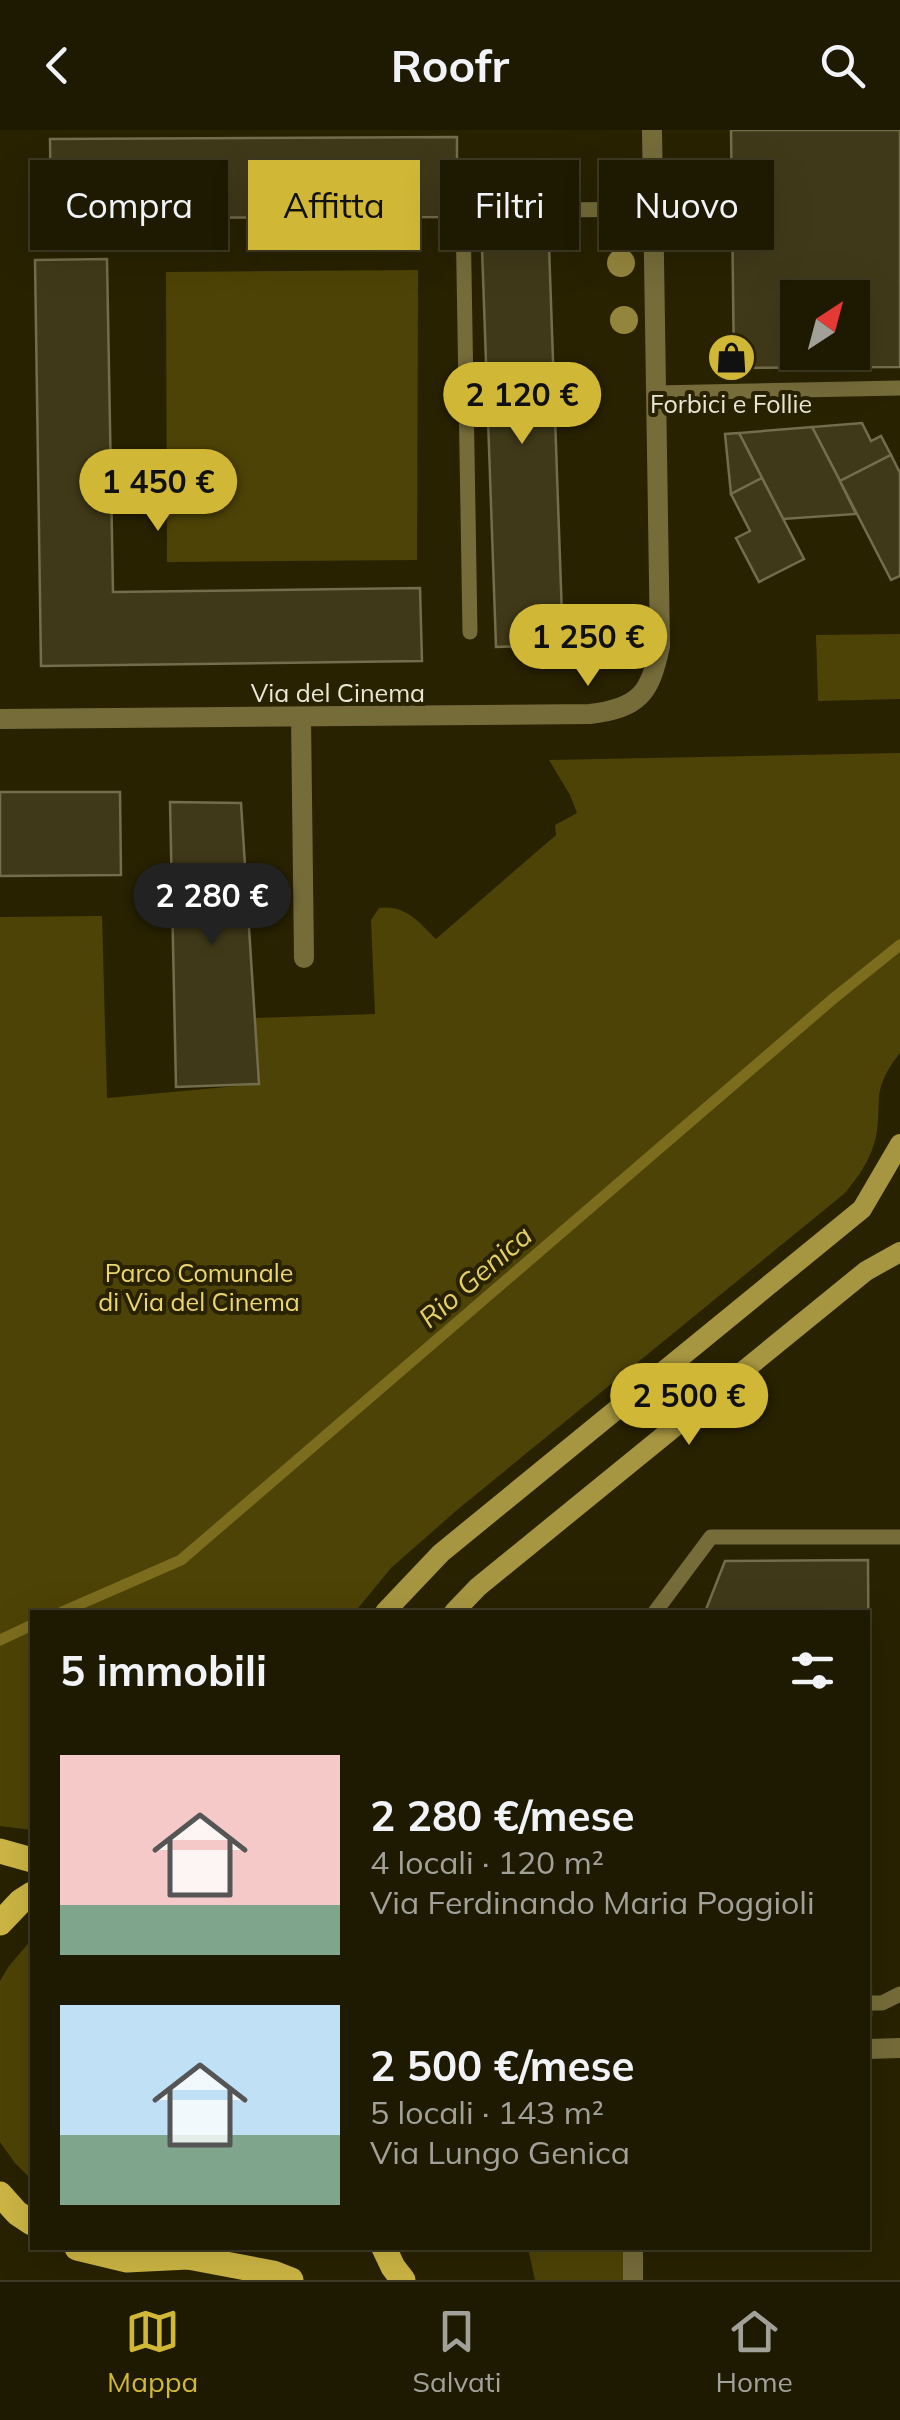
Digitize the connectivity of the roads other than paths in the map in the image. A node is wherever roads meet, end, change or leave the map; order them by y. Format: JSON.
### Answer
{"nodes":[{"id":1,"x":652,"y":130,"type":"edge"},
{"id":2,"x":653,"y":160,"type":"edge"},
{"id":3,"x":599,"y":210,"type":"edge"},
{"id":4,"x":654,"y":250,"type":"edge"},
{"id":5,"x":900,"y":388,"type":"edge"},
{"id":6,"x":656,"y":393,"type":"junction"},
{"id":7,"x":470,"y":632,"type":"dead end"},
{"id":8,"x":301,"y":717,"type":"junction"},
{"id":9,"x":0,"y":719,"type":"edge"},
{"id":10,"x":304,"y":958,"type":"dead end"},
{"id":11,"x":900,"y":1144,"type":"edge"},
{"id":12,"x":900,"y":1252,"type":"edge"},
{"id":13,"x":900,"y":1537,"type":"edge"},
{"id":14,"x":660,"y":1609,"type":"edge"},
{"id":15,"x":387,"y":1610,"type":"edge"},
{"id":16,"x":456,"y":1610,"type":"edge"},
{"id":17,"x":0,"y":1851,"type":"edge"},
{"id":18,"x":30,"y":1859,"type":"edge"},
{"id":19,"x":30,"y":1895,"type":"edge"},
{"id":20,"x":0,"y":1923,"type":"edge"},
{"id":21,"x":900,"y":1994,"type":"edge"},
{"id":22,"x":870,"y":2003,"type":"edge"},
{"id":23,"x":870,"y":2048,"type":"edge"},
{"id":24,"x":900,"y":2048,"type":"edge"},
{"id":25,"x":0,"y":2194,"type":"edge"},
{"id":26,"x":30,"y":2222,"type":"edge"},
{"id":27,"x":85,"y":2250,"type":"edge"},
{"id":28,"x":209,"y":2250,"type":"edge"},
{"id":29,"x":385,"y":2250,"type":"edge"},
{"id":30,"x":632,"y":2250,"type":"edge"},
{"id":31,"x":188,"y":2257,"type":"junction"},
{"id":32,"x":292,"y":2280,"type":"edge"},
{"id":33,"x":403,"y":2280,"type":"edge"},
{"id":34,"x":633,"y":2280,"type":"edge"}],
"edges":[{"from":1,"to":2,"type":"street","name":"Via del Cinema"},
{"from":3,"to":7,"type":"lane"},
{"from":4,"to":6,"type":"street","name":"Via del Cinema"},
{"from":5,"to":6,"type":"lane"},
{"from":6,"to":8,"type":"street","name":"Via del Cinema"},
{"from":8,"to":9,"type":"street","name":"Via del Cinema"},
{"from":8,"to":10,"type":"street"},
{"from":11,"to":15,"type":"street"},
{"from":12,"to":16,"type":"street"},
{"from":13,"to":14,"type":"lane"},
{"from":17,"to":18,"type":"main road"},
{"from":19,"to":20,"type":"main road"},
{"from":21,"to":22,"type":"lane"},
{"from":23,"to":24,"type":"street"},
{"from":25,"to":26,"type":"main road"},
{"from":27,"to":31,"type":"main road"},
{"from":28,"to":31,"type":"main road"},
{"from":29,"to":33,"type":"main road"},
{"from":30,"to":34,"type":"street"},
{"from":31,"to":32,"type":"main road"}]}
